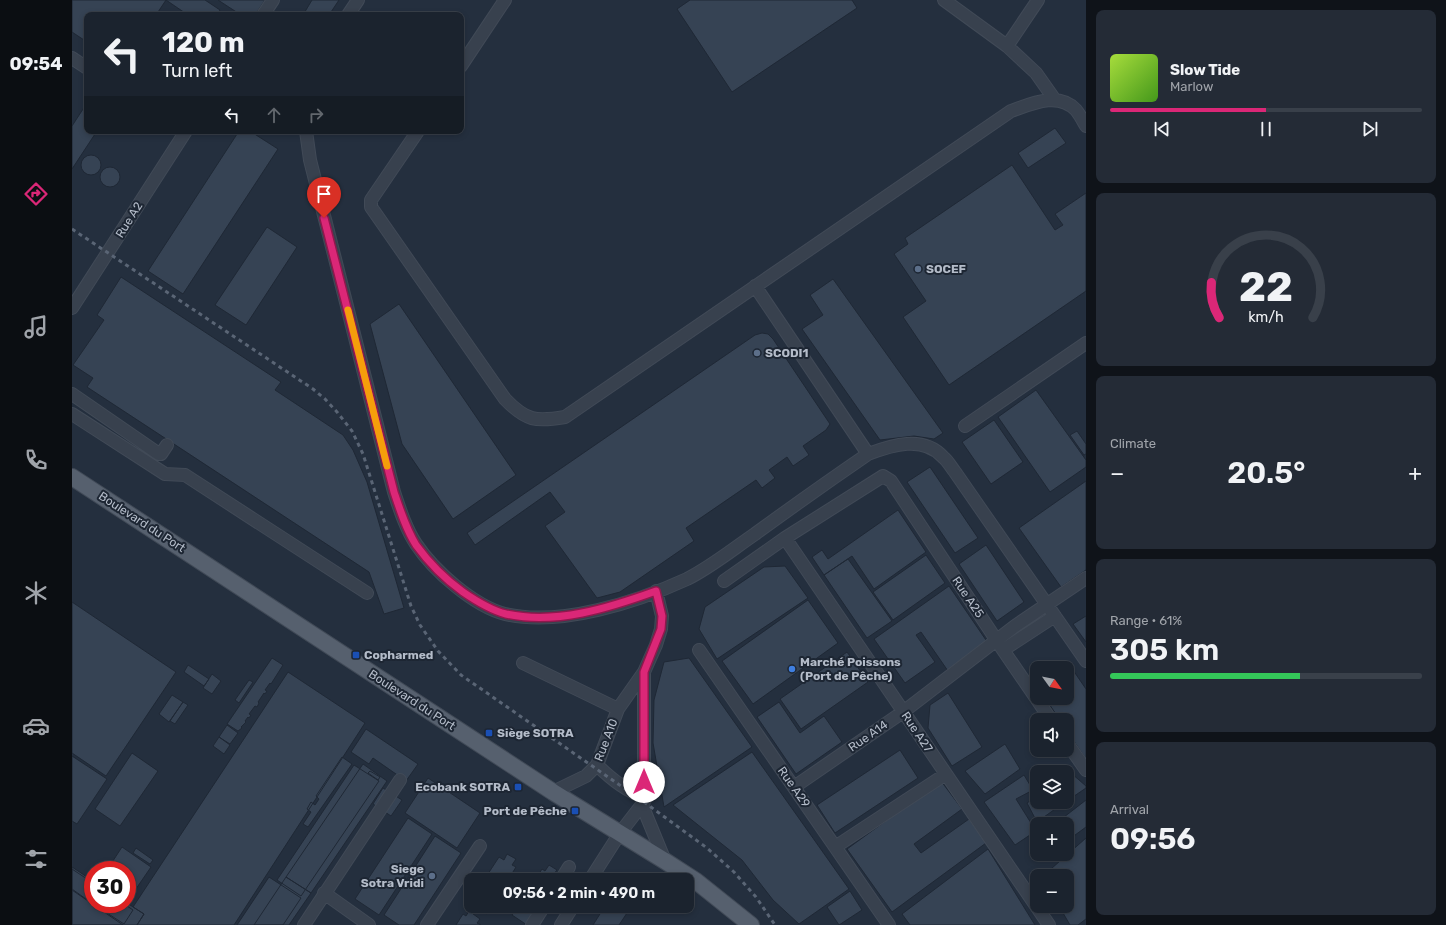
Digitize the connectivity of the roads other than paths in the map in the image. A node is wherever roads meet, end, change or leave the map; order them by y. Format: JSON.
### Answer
{"nodes":[{"id":1,"x":273,"y":0,"type":"edge"},
{"id":2,"x":358,"y":0,"type":"edge"},
{"id":3,"x":505,"y":0,"type":"edge"},
{"id":4,"x":944,"y":0,"type":"edge"},
{"id":5,"x":1038,"y":0,"type":"edge"},
{"id":6,"x":265,"y":12,"type":"edge"},
{"id":7,"x":350,"y":12,"type":"edge"},
{"id":8,"x":1007,"y":46,"type":"junction"},
{"id":9,"x":72,"y":58,"type":"edge"},
{"id":10,"x":464,"y":62,"type":"edge"},
{"id":11,"x":84,"y":66,"type":"edge"},
{"id":12,"x":1055,"y":100,"type":"junction"},
{"id":13,"x":1086,"y":126,"type":"edge"},
{"id":14,"x":183,"y":134,"type":"edge"},
{"id":15,"x":306,"y":134,"type":"edge"},
{"id":16,"x":416,"y":134,"type":"edge"},
{"id":17,"x":755,"y":286,"type":"junction"},
{"id":18,"x":72,"y":308,"type":"edge"},
{"id":19,"x":1086,"y":343,"type":"edge"},
{"id":20,"x":72,"y":394,"type":"edge"},
{"id":21,"x":72,"y":414,"type":"edge"},
{"id":22,"x":965,"y":426,"type":"dead end"},
{"id":23,"x":167,"y":446,"type":"dead end"},
{"id":24,"x":868,"y":454,"type":"junction"},
{"id":25,"x":72,"y":477,"type":"edge"},
{"id":26,"x":785,"y":538,"type":"junction"},
{"id":27,"x":1086,"y":578,"type":"edge"},
{"id":28,"x":724,"y":581,"type":"dead end"},
{"id":29,"x":656,"y":591,"type":"junction"},
{"id":30,"x":367,"y":593,"type":"dead end"},
{"id":31,"x":1046,"y":605,"type":"junction"},
{"id":32,"x":1055,"y":616,"type":"junction"},
{"id":33,"x":1000,"y":645,"type":"junction"},
{"id":34,"x":699,"y":650,"type":"dead end"},
{"id":35,"x":1086,"y":661,"type":"edge"},
{"id":36,"x":523,"y":663,"type":"dead end"},
{"id":37,"x":644,"y":672,"type":"junction"},
{"id":38,"x":618,"y":709,"type":"junction"},
{"id":39,"x":903,"y":712,"type":"junction"},
{"id":40,"x":1046,"y":713,"type":"edge"},
{"id":41,"x":1074,"y":753,"type":"edge"},
{"id":42,"x":597,"y":765,"type":"junction"},
{"id":43,"x":1086,"y":770,"type":"edge"},
{"id":44,"x":946,"y":774,"type":"junction"},
{"id":45,"x":400,"y":780,"type":"dead end"},
{"id":46,"x":794,"y":787,"type":"junction"},
{"id":47,"x":553,"y":792,"type":"junction"},
{"id":48,"x":643,"y":801,"type":"junction"},
{"id":49,"x":620,"y":832,"type":"junction"},
{"id":50,"x":480,"y":846,"type":"dead end"},
{"id":51,"x":835,"y":847,"type":"junction"},
{"id":52,"x":665,"y":861,"type":"junction"},
{"id":53,"x":569,"y":867,"type":"dead end"},
{"id":54,"x":565,"y":873,"type":"edge"},
{"id":55,"x":594,"y":873,"type":"edge"},
{"id":56,"x":324,"y":893,"type":"junction"},
{"id":57,"x":540,"y":913,"type":"edge"},
{"id":58,"x":569,"y":913,"type":"edge"},
{"id":59,"x":304,"y":925,"type":"edge"},
{"id":60,"x":369,"y":925,"type":"edge"},
{"id":61,"x":427,"y":925,"type":"edge"},
{"id":62,"x":532,"y":925,"type":"edge"},
{"id":63,"x":561,"y":925,"type":"edge"},
{"id":64,"x":751,"y":925,"type":"edge"},
{"id":65,"x":889,"y":925,"type":"edge"},
{"id":66,"x":1049,"y":925,"type":"edge"}],
"edges":[{"from":1,"to":6,"type":"street"},
{"from":2,"to":7,"type":"street"},
{"from":3,"to":10,"type":"street"},
{"from":4,"to":8,"type":"street"},
{"from":5,"to":8,"type":"street"},
{"from":8,"to":12,"type":"street"},
{"from":9,"to":11,"type":"street"},
{"from":12,"to":13,"type":"street"},
{"from":12,"to":17,"type":"street"},
{"from":14,"to":18,"type":"street","name":"Rue A2"},
{"from":15,"to":29,"type":"street"},
{"from":16,"to":17,"type":"street"},
{"from":17,"to":24,"type":"street"},
{"from":19,"to":22,"type":"street"},
{"from":20,"to":23,"type":"street"},
{"from":21,"to":30,"type":"street"},
{"from":24,"to":29,"type":"street"},
{"from":24,"to":31,"type":"street"},
{"from":25,"to":47,"type":"main road","name":"Boulevard du Port"},
{"from":26,"to":28,"type":"street"},
{"from":26,"to":33,"type":"street","name":"Rue A25"},
{"from":26,"to":39,"type":"street","name":"Rue A27"},
{"from":27,"to":31,"type":"street"},
{"from":29,"to":37,"type":"street","name":"Rue A10"},
{"from":31,"to":32,"type":"street"},
{"from":31,"to":33,"type":"street"},
{"from":32,"to":33,"type":"street"},
{"from":32,"to":35,"type":"street"},
{"from":33,"to":39,"type":"street","name":"Rue A14"},
{"from":33,"to":40,"type":"street","name":"Rue A25"},
{"from":34,"to":46,"type":"street","name":"Rue A29"},
{"from":36,"to":38,"type":"street"},
{"from":37,"to":38,"type":"street","name":"Rue A10"},
{"from":37,"to":48,"type":"street","name":"Rue A10"},
{"from":38,"to":42,"type":"street","name":"Rue A10"},
{"from":39,"to":44,"type":"street","name":"Rue A27"},
{"from":39,"to":46,"type":"street","name":"Rue A14"},
{"from":41,"to":43,"type":"street"},
{"from":42,"to":47,"type":"street","name":"Rue A10"},
{"from":42,"to":48,"type":"street"},
{"from":44,"to":51,"type":"street"},
{"from":44,"to":66,"type":"street","name":"Rue A27"},
{"from":45,"to":56,"type":"street"},
{"from":46,"to":51,"type":"street","name":"Rue A29"},
{"from":47,"to":49,"type":"main road","name":"Boulevard du Port"},
{"from":48,"to":49,"type":"street"},
{"from":48,"to":52,"type":"street","name":"Rue A10"},
{"from":49,"to":52,"type":"main road","name":"Boulevard du Port"},
{"from":49,"to":55,"type":"street"},
{"from":50,"to":61,"type":"street"},
{"from":51,"to":65,"type":"street","name":"Rue A29"},
{"from":52,"to":64,"type":"main road","name":"Boulevard du Port"},
{"from":53,"to":54,"type":"street"},
{"from":56,"to":59,"type":"street"},
{"from":56,"to":60,"type":"street"},
{"from":57,"to":62,"type":"street"},
{"from":58,"to":63,"type":"street"}]}
